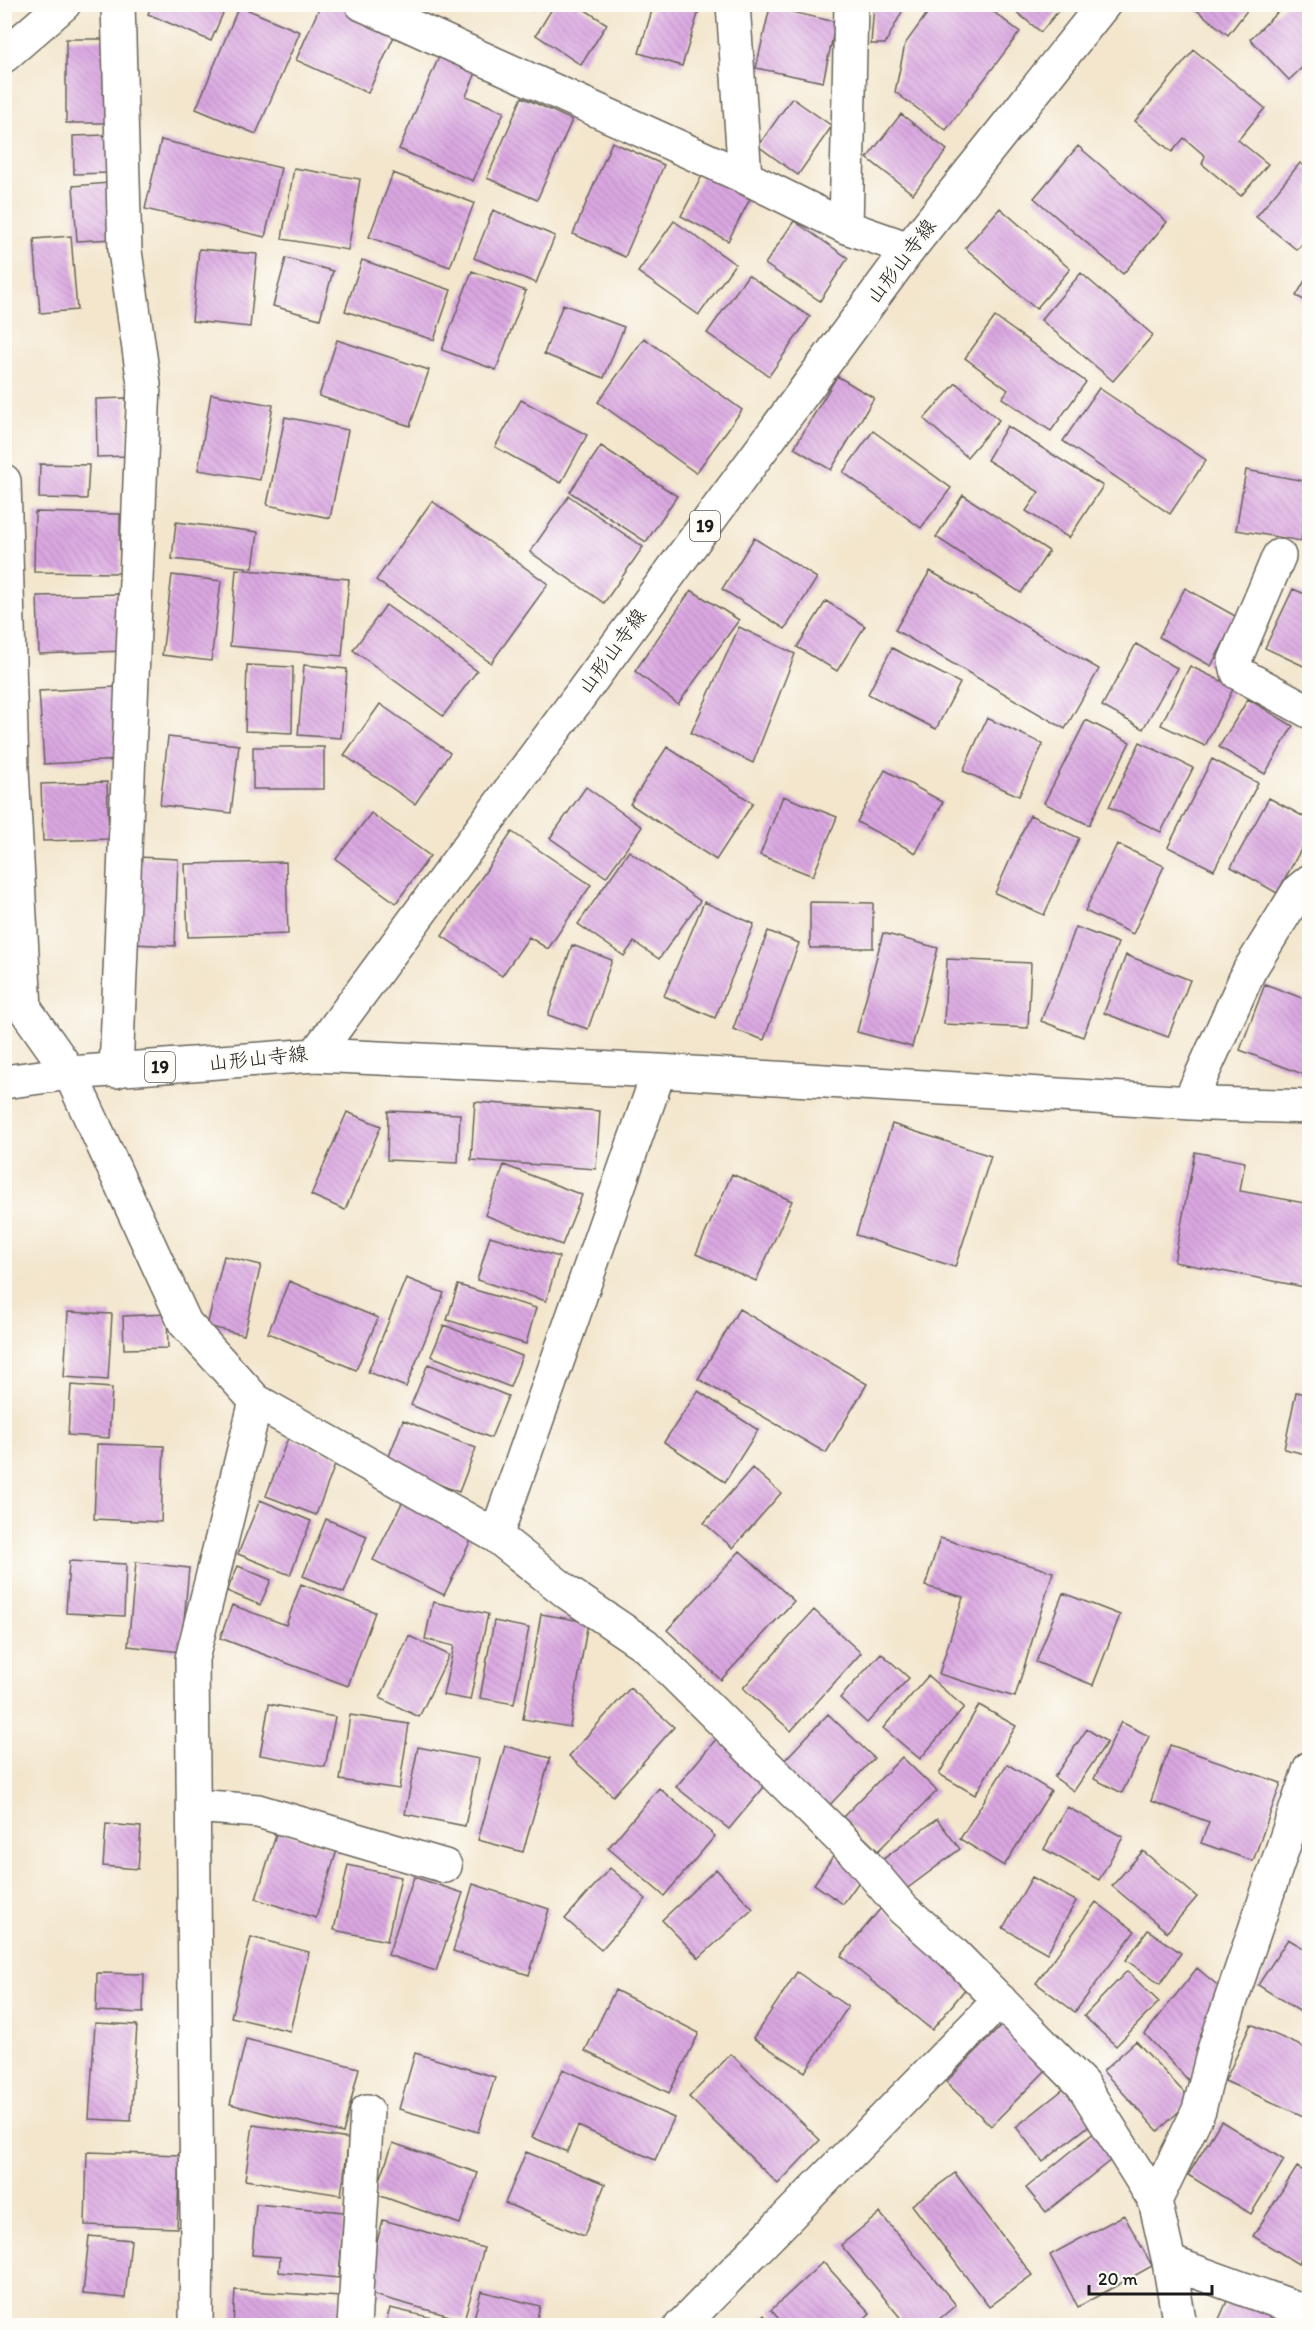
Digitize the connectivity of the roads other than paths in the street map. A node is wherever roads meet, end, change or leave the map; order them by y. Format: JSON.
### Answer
{"nodes":[{"id":1,"x":64,"y":4,"type":"edge"},
{"id":2,"x":118,"y":4,"type":"edge"},
{"id":3,"x":362,"y":4,"type":"edge"},
{"id":4,"x":733,"y":4,"type":"edge"},
{"id":5,"x":851,"y":4,"type":"edge"},
{"id":6,"x":1104,"y":4,"type":"edge"},
{"id":7,"x":4,"y":56,"type":"edge"},
{"id":8,"x":745,"y":177,"type":"junction"},
{"id":9,"x":846,"y":227,"type":"junction"},
{"id":10,"x":909,"y":249,"type":"junction"},
{"id":11,"x":4,"y":482,"type":"edge"},
{"id":12,"x":1279,"y":556,"type":"dead end"},
{"id":13,"x":1310,"y":712,"type":"edge"},
{"id":14,"x":1310,"y":881,"type":"edge"},
{"id":15,"x":315,"y":1055,"type":"junction"},
{"id":16,"x":116,"y":1071,"type":"junction"},
{"id":17,"x":659,"y":1071,"type":"junction"},
{"id":18,"x":70,"y":1073,"type":"junction"},
{"id":19,"x":4,"y":1082,"type":"edge"},
{"id":20,"x":1190,"y":1103,"type":"junction"},
{"id":21,"x":1310,"y":1107,"type":"edge"},
{"id":22,"x":256,"y":1401,"type":"junction"},
{"id":23,"x":496,"y":1536,"type":"junction"},
{"id":24,"x":1310,"y":1768,"type":"edge"},
{"id":25,"x":195,"y":1806,"type":"junction"},
{"id":26,"x":445,"y":1866,"type":"dead end"},
{"id":27,"x":1000,"y":2000,"type":"junction"},
{"id":28,"x":367,"y":2111,"type":"dead end"},
{"id":29,"x":1155,"y":2201,"type":"junction"},
{"id":30,"x":1169,"y":2262,"type":"junction"},
{"id":31,"x":1306,"y":2304,"type":"edge"},
{"id":32,"x":196,"y":2325,"type":"edge"},
{"id":33,"x":354,"y":2325,"type":"edge"},
{"id":34,"x":681,"y":2325,"type":"edge"},
{"id":35,"x":1180,"y":2325,"type":"edge"}],
"edges":[{"from":1,"to":7,"type":"main road"},
{"from":2,"to":16,"type":"main road"},
{"from":3,"to":8,"type":"main road"},
{"from":4,"to":8,"type":"main road"},
{"from":5,"to":9,"type":"main road"},
{"from":6,"to":10,"type":"main road","name":"山形山寺線","number":"19"},
{"from":8,"to":9,"type":"main road"},
{"from":9,"to":10,"type":"main road"},
{"from":10,"to":15,"type":"main road","name":"山形山寺線","number":"19"},
{"from":11,"to":18,"type":"main road"},
{"from":12,"to":13,"type":"main road"},
{"from":14,"to":20,"type":"main road"},
{"from":15,"to":16,"type":"main road","name":"山形山寺線","number":"19"},
{"from":15,"to":17,"type":"main road"},
{"from":16,"to":18,"type":"main road","name":"山形山寺線","number":"19"},
{"from":17,"to":20,"type":"main road"},
{"from":17,"to":23,"type":"main road"},
{"from":18,"to":19,"type":"main road","name":"山形山寺線","number":"19"},
{"from":18,"to":22,"type":"main road"},
{"from":20,"to":21,"type":"main road"},
{"from":22,"to":23,"type":"main road"},
{"from":22,"to":25,"type":"main road"},
{"from":23,"to":27,"type":"main road"},
{"from":24,"to":29,"type":"main road"},
{"from":25,"to":26,"type":"main road"},
{"from":25,"to":32,"type":"main road"},
{"from":27,"to":29,"type":"main road"},
{"from":27,"to":34,"type":"main road"},
{"from":28,"to":33,"type":"main road"},
{"from":29,"to":30,"type":"main road"},
{"from":30,"to":31,"type":"main road"},
{"from":30,"to":35,"type":"main road"}]}
